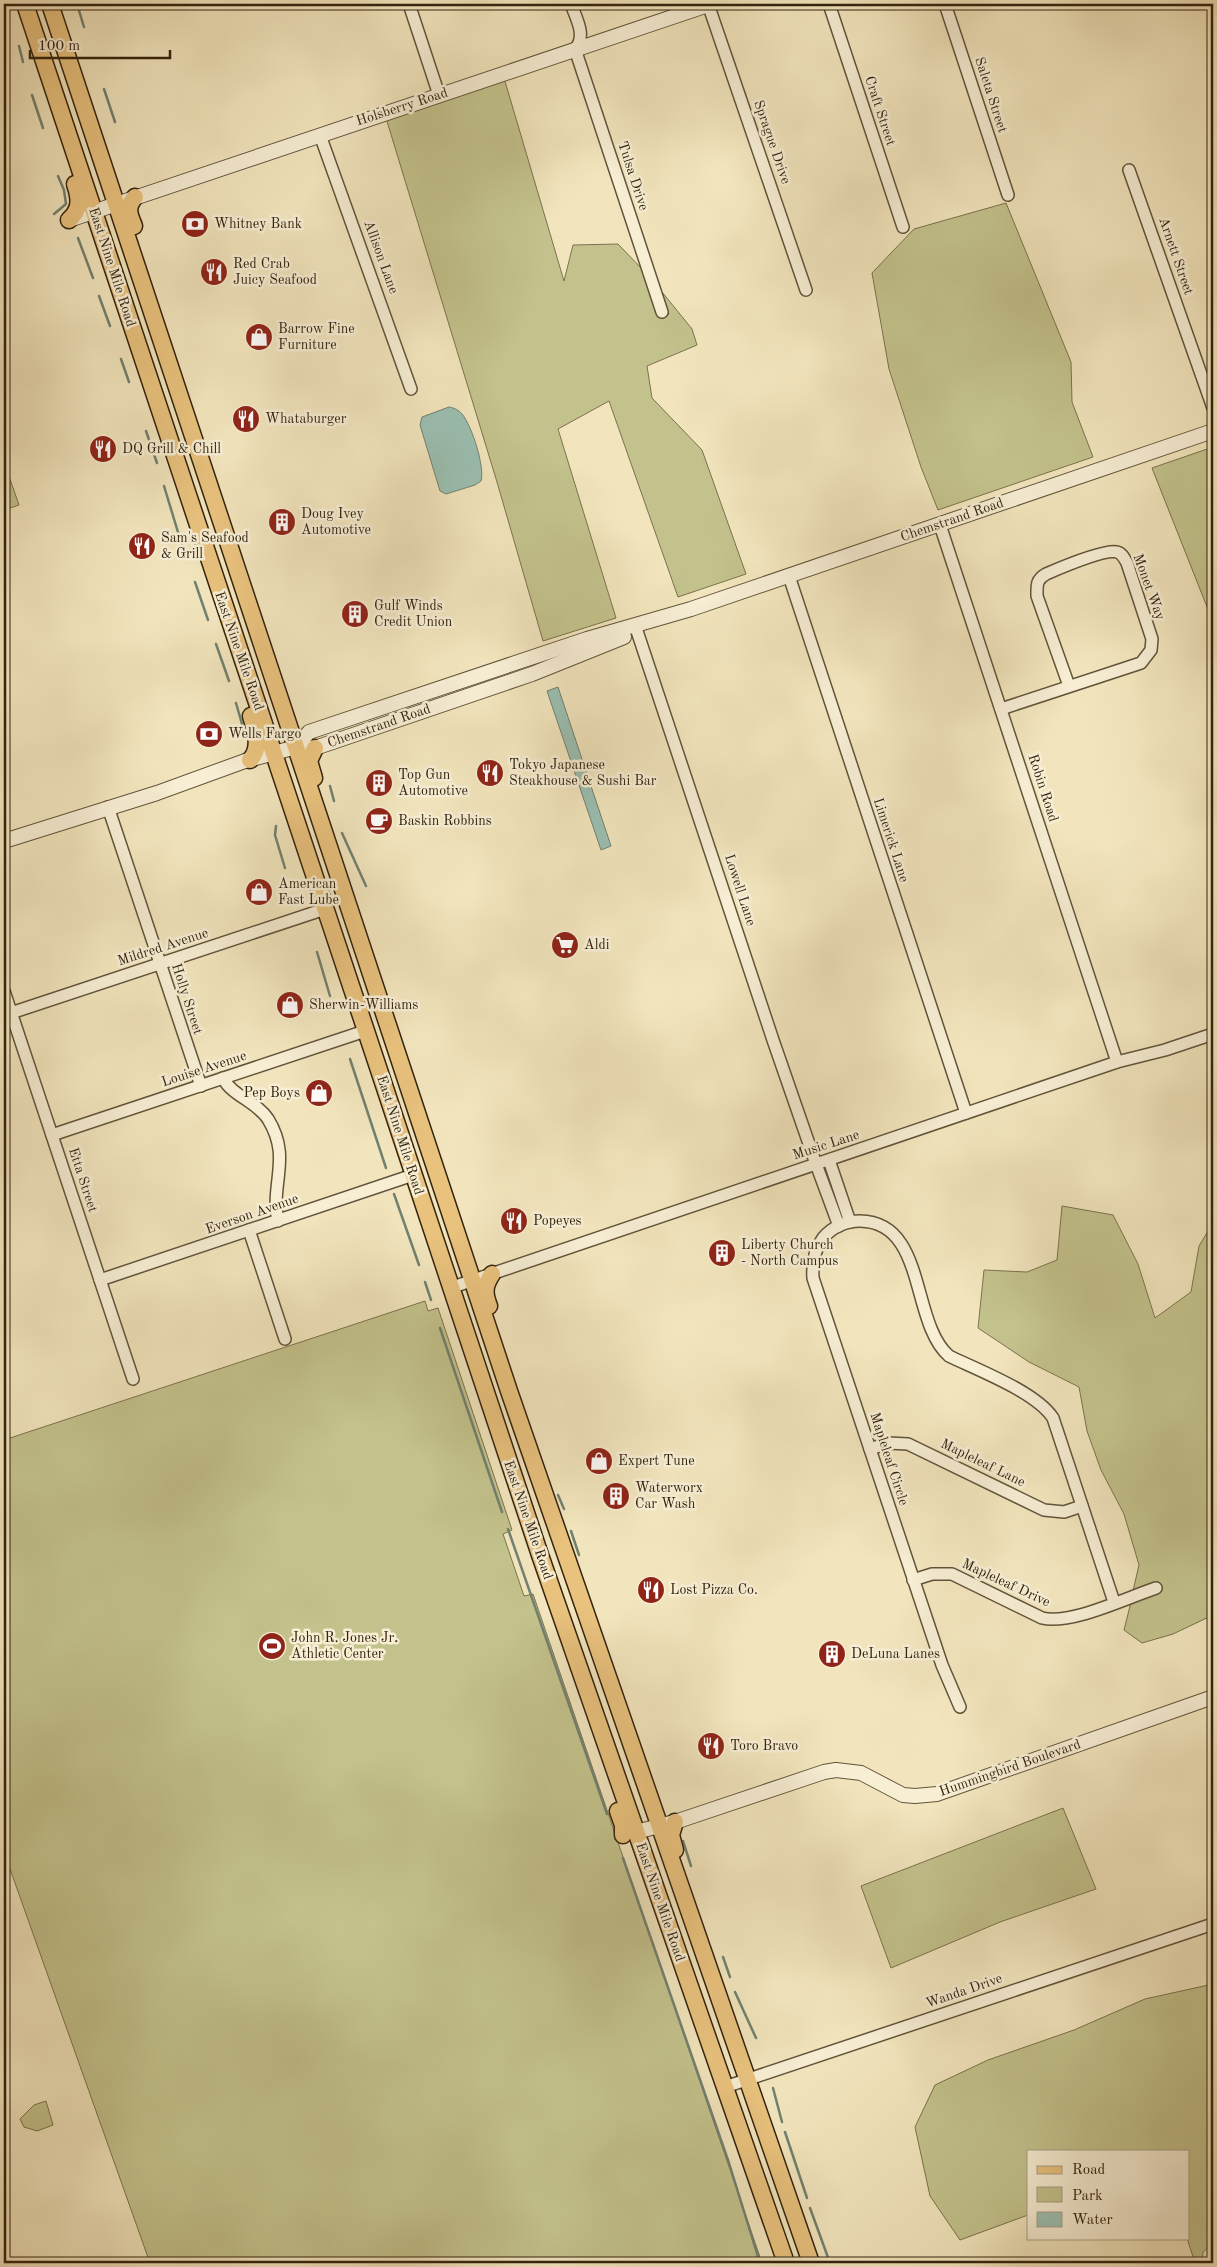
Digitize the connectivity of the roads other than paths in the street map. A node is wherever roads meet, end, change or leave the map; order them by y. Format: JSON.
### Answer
{"nodes":[{"id":1,"x":15,"y":4,"type":"edge"},
{"id":2,"x":25,"y":4,"type":"edge"},
{"id":3,"x":33,"y":4,"type":"edge"},
{"id":4,"x":50,"y":4,"type":"edge"},
{"id":5,"x":409,"y":4,"type":"edge"},
{"id":6,"x":571,"y":4,"type":"edge"},
{"id":7,"x":709,"y":4,"type":"edge"},
{"id":8,"x":829,"y":4,"type":"edge"},
{"id":9,"x":945,"y":4,"type":"edge"},
{"id":10,"x":575,"y":49,"type":"junction"},
{"id":11,"x":439,"y":95,"type":"junction"},
{"id":12,"x":320,"y":135,"type":"junction"},
{"id":13,"x":1128,"y":170,"type":"dead end"},
{"id":14,"x":1008,"y":195,"type":"dead end"},
{"id":15,"x":134,"y":197,"type":"junction"},
{"id":16,"x":116,"y":204,"type":"junction"},
{"id":17,"x":94,"y":211,"type":"junction"},
{"id":18,"x":69,"y":220,"type":"joint"},
{"id":19,"x":903,"y":227,"type":"dead end"},
{"id":20,"x":806,"y":290,"type":"dead end"},
{"id":21,"x":662,"y":312,"type":"dead end"},
{"id":22,"x":137,"y":340,"type":"junction"},
{"id":23,"x":411,"y":389,"type":"dead end"},
{"id":24,"x":1213,"y":408,"type":"edge"},
{"id":25,"x":191,"y":431,"type":"junction"},
{"id":26,"x":1213,"y":431,"type":"edge"},
{"id":27,"x":185,"y":463,"type":"junction"},
{"id":28,"x":940,"y":525,"type":"junction"},
{"id":29,"x":226,"y":537,"type":"junction"},
{"id":30,"x":217,"y":558,"type":"junction"},
{"id":31,"x":790,"y":576,"type":"junction"},
{"id":32,"x":221,"y":596,"type":"junction"},
{"id":33,"x":636,"y":628,"type":"junction"},
{"id":34,"x":269,"y":668,"type":"junction"},
{"id":35,"x":1069,"y":686,"type":"junction"},
{"id":36,"x":1001,"y":710,"type":"junction"},
{"id":37,"x":296,"y":747,"type":"junction"},
{"id":38,"x":315,"y":748,"type":"junction"},
{"id":39,"x":273,"y":754,"type":"junction"},
{"id":40,"x":250,"y":760,"type":"junction"},
{"id":41,"x":108,"y":807,"type":"junction"},
{"id":42,"x":4,"y":841,"type":"edge"},
{"id":43,"x":325,"y":910,"type":"junction"},
{"id":44,"x":365,"y":957,"type":"junction"},
{"id":45,"x":160,"y":964,"type":"junction"},
{"id":46,"x":4,"y":991,"type":"edge"},
{"id":47,"x":11,"y":1012,"type":"junction"},
{"id":48,"x":365,"y":1031,"type":"junction"},
{"id":49,"x":1213,"y":1034,"type":"edge"},
{"id":50,"x":1117,"y":1062,"type":"junction"},
{"id":51,"x":402,"y":1071,"type":"junction"},
{"id":52,"x":224,"y":1078,"type":"junction"},
{"id":53,"x":200,"y":1086,"type":"junction"},
{"id":54,"x":409,"y":1090,"type":"junction"},
{"id":55,"x":426,"y":1105,"type":"dead end"},
{"id":56,"x":966,"y":1113,"type":"junction"},
{"id":57,"x":52,"y":1135,"type":"junction"},
{"id":58,"x":829,"y":1160,"type":"junction"},
{"id":59,"x":816,"y":1164,"type":"junction"},
{"id":60,"x":413,"y":1175,"type":"junction"},
{"id":61,"x":278,"y":1221,"type":"junction"},
{"id":62,"x":845,"y":1224,"type":"junction"},
{"id":63,"x":249,"y":1230,"type":"junction"},
{"id":64,"x":460,"y":1244,"type":"junction"},
{"id":65,"x":492,"y":1274,"type":"junction"},
{"id":66,"x":100,"y":1280,"type":"junction"},
{"id":67,"x":472,"y":1280,"type":"junction"},
{"id":68,"x":450,"y":1288,"type":"junction"},
{"id":69,"x":285,"y":1339,"type":"dead end"},
{"id":70,"x":133,"y":1379,"type":"dead end"},
{"id":71,"x":509,"y":1391,"type":"junction"},
{"id":72,"x":500,"y":1436,"type":"junction"},
{"id":73,"x":870,"y":1449,"type":"junction"},
{"id":74,"x":1082,"y":1506,"type":"junction"},
{"id":75,"x":562,"y":1546,"type":"junction"},
{"id":76,"x":913,"y":1580,"type":"junction"},
{"id":77,"x":1156,"y":1588,"type":"dead end"},
{"id":78,"x":552,"y":1591,"type":"junction"},
{"id":79,"x":1114,"y":1602,"type":"junction"},
{"id":80,"x":1213,"y":1697,"type":"edge"},
{"id":81,"x":960,"y":1708,"type":"dead end"},
{"id":82,"x":675,"y":1822,"type":"junction"},
{"id":83,"x":659,"y":1826,"type":"junction"},
{"id":84,"x":630,"y":1834,"type":"junction"},
{"id":85,"x":1213,"y":1924,"type":"edge"},
{"id":86,"x":722,"y":2009,"type":"junction"},
{"id":87,"x":750,"y":2079,"type":"junction"},
{"id":88,"x":725,"y":2087,"type":"junction"},
{"id":89,"x":740,"y":2131,"type":"junction"},
{"id":90,"x":761,"y":2190,"type":"junction"},
{"id":91,"x":778,"y":2263,"type":"edge"},
{"id":92,"x":786,"y":2263,"type":"edge"},
{"id":93,"x":793,"y":2263,"type":"edge"},
{"id":94,"x":810,"y":2263,"type":"edge"}],
"edges":[{"from":1,"to":18,"type":"main road"},
{"from":2,"to":17,"type":"main road","name":"East Nine Mile Road"},
{"from":3,"to":16,"type":"main road"},
{"from":4,"to":16,"type":"main road","name":"East Nine Mile Road"},
{"from":5,"to":11,"type":"street"},
{"from":6,"to":10,"type":"street"},
{"from":7,"to":10,"type":"street","name":"Holsberry Road"},
{"from":7,"to":20,"type":"street","name":"Sprague Drive"},
{"from":8,"to":19,"type":"street","name":"Craft Street"},
{"from":9,"to":14,"type":"street","name":"Saleta Street"},
{"from":10,"to":11,"type":"street","name":"Holsberry Road"},
{"from":10,"to":21,"type":"street","name":"Tulsa Drive"},
{"from":11,"to":12,"type":"street","name":"Holsberry Road"},
{"from":12,"to":15,"type":"street","name":"Holsberry Road"},
{"from":12,"to":23,"type":"street","name":"Allison Lane"},
{"from":13,"to":24,"type":"street","name":"Arnett Street"},
{"from":15,"to":16,"type":"street","name":"Holsberry Road"},
{"from":15,"to":25,"type":"main road"},
{"from":16,"to":17,"type":"street","name":"Holsberry Road"},
{"from":16,"to":25,"type":"main road","name":"East Nine Mile Road"},
{"from":17,"to":18,"type":"street","name":"Holsberry Road"},
{"from":17,"to":22,"type":"main road","name":"East Nine Mile Road"},
{"from":17,"to":25,"type":"main road"},
{"from":22,"to":27,"type":"main road"},
{"from":22,"to":32,"type":"main road","name":"East Nine Mile Road"},
{"from":25,"to":29,"type":"main road","name":"East Nine Mile Road"},
{"from":26,"to":28,"type":"street","name":"Chemstrand Road"},
{"from":27,"to":29,"type":"main road"},
{"from":27,"to":30,"type":"main road"},
{"from":28,"to":31,"type":"street","name":"Chemstrand Road"},
{"from":28,"to":36,"type":"street","name":"Robin Road"},
{"from":29,"to":34,"type":"main road","name":"East Nine Mile Road"},
{"from":30,"to":34,"type":"main road"},
{"from":30,"to":37,"type":"main road"},
{"from":31,"to":33,"type":"street","name":"Chemstrand Road"},
{"from":31,"to":56,"type":"street","name":"Limerick Lane"},
{"from":32,"to":39,"type":"main road","name":"East Nine Mile Road"},
{"from":32,"to":40,"type":"main road"},
{"from":33,"to":37,"type":"street","name":"Chemstrand Road"},
{"from":33,"to":38,"type":"street","name":"Chemstrand Road"},
{"from":33,"to":59,"type":"street","name":"Lowell Lane"},
{"from":34,"to":37,"type":"main road","name":"East Nine Mile Road"},
{"from":35,"to":35,"type":"street","name":"Monet Way"},
{"from":35,"to":36,"type":"street","name":"Monet Way"},
{"from":36,"to":50,"type":"street","name":"Robin Road"},
{"from":37,"to":38,"type":"street","name":"Chemstrand Road"},
{"from":37,"to":39,"type":"street","name":"Chemstrand Road"},
{"from":37,"to":44,"type":"main road","name":"East Nine Mile Road"},
{"from":38,"to":51,"type":"main road"},
{"from":39,"to":40,"type":"street","name":"Chemstrand Road"},
{"from":39,"to":43,"type":"main road","name":"East Nine Mile Road"},
{"from":39,"to":44,"type":"main road"},
{"from":40,"to":41,"type":"street","name":"Chemstrand Road"},
{"from":41,"to":42,"type":"street","name":"Chemstrand Road"},
{"from":41,"to":45,"type":"street","name":"Holly Street"},
{"from":43,"to":45,"type":"street","name":"Mildred Avenue"},
{"from":43,"to":48,"type":"main road","name":"East Nine Mile Road"},
{"from":44,"to":51,"type":"main road","name":"East Nine Mile Road"},
{"from":45,"to":47,"type":"street","name":"Mildred Avenue"},
{"from":45,"to":53,"type":"street","name":"Holly Street"},
{"from":46,"to":47,"type":"street","name":"Etta Street"},
{"from":47,"to":57,"type":"street","name":"Etta Street"},
{"from":48,"to":52,"type":"street","name":"Louise Avenue"},
{"from":48,"to":54,"type":"main road"},
{"from":48,"to":60,"type":"main road","name":"East Nine Mile Road"},
{"from":49,"to":50,"type":"street","name":"Music Lane"},
{"from":50,"to":56,"type":"street","name":"Music Lane"},
{"from":51,"to":54,"type":"main road","name":"East Nine Mile Road"},
{"from":52,"to":53,"type":"street","name":"Louise Avenue"},
{"from":52,"to":61,"type":"street"},
{"from":53,"to":57,"type":"street","name":"Louise Avenue"},
{"from":54,"to":64,"type":"main road","name":"East Nine Mile Road"},
{"from":55,"to":64,"type":"main road"},
{"from":56,"to":58,"type":"street","name":"Music Lane"},
{"from":57,"to":66,"type":"street","name":"Etta Street"},
{"from":58,"to":59,"type":"street","name":"Music Lane"},
{"from":58,"to":62,"type":"street"},
{"from":59,"to":62,"type":"street"},
{"from":59,"to":65,"type":"street","name":"Music Lane"},
{"from":60,"to":61,"type":"street","name":"Everson Avenue"},
{"from":60,"to":67,"type":"main road"},
{"from":60,"to":68,"type":"main road","name":"East Nine Mile Road"},
{"from":61,"to":63,"type":"street","name":"Everson Avenue"},
{"from":62,"to":73,"type":"street","name":"Mapleleaf Circle"},
{"from":62,"to":74,"type":"street"},
{"from":63,"to":66,"type":"street","name":"Everson Avenue"},
{"from":63,"to":69,"type":"street"},
{"from":64,"to":67,"type":"main road","name":"East Nine Mile Road"},
{"from":65,"to":67,"type":"street","name":"Music Lane"},
{"from":65,"to":71,"type":"main road"},
{"from":66,"to":70,"type":"street","name":"Etta Street"},
{"from":67,"to":68,"type":"street","name":"Music Lane"},
{"from":67,"to":71,"type":"main road","name":"East Nine Mile Road"},
{"from":68,"to":72,"type":"main road","name":"East Nine Mile Road"},
{"from":71,"to":75,"type":"main road","name":"East Nine Mile Road"},
{"from":72,"to":75,"type":"main road"},
{"from":72,"to":78,"type":"main road","name":"East Nine Mile Road"},
{"from":73,"to":74,"type":"street","name":"Mapleleaf Lane"},
{"from":73,"to":76,"type":"street","name":"Mapleleaf Circle"},
{"from":74,"to":79,"type":"street"},
{"from":75,"to":83,"type":"main road","name":"East Nine Mile Road"},
{"from":76,"to":79,"type":"street","name":"Mapleleaf Drive"},
{"from":76,"to":81,"type":"street","name":"Mapleleaf Circle"},
{"from":77,"to":79,"type":"street","name":"Mapleleaf Drive"},
{"from":78,"to":83,"type":"main road"},
{"from":78,"to":84,"type":"main road","name":"East Nine Mile Road"},
{"from":80,"to":82,"type":"street","name":"Hummingbird Boulevard"},
{"from":82,"to":83,"type":"street","name":"Hummingbird Boulevard"},
{"from":82,"to":87,"type":"main road"},
{"from":83,"to":84,"type":"street","name":"Hummingbird Boulevard"},
{"from":83,"to":86,"type":"main road","name":"East Nine Mile Road"},
{"from":84,"to":86,"type":"main road"},
{"from":84,"to":88,"type":"main road","name":"East Nine Mile Road"},
{"from":85,"to":87,"type":"street","name":"Wanda Drive"},
{"from":86,"to":87,"type":"main road","name":"East Nine Mile Road"},
{"from":87,"to":88,"type":"street","name":"Wanda Drive"},
{"from":87,"to":94,"type":"main road"},
{"from":88,"to":89,"type":"main road","name":"East Nine Mile Road"},
{"from":89,"to":90,"type":"main road","name":"East Nine Mile Road"},
{"from":89,"to":93,"type":"main road"},
{"from":90,"to":91,"type":"main road"},
{"from":90,"to":92,"type":"main road","name":"East Nine Mile Road"}]}
